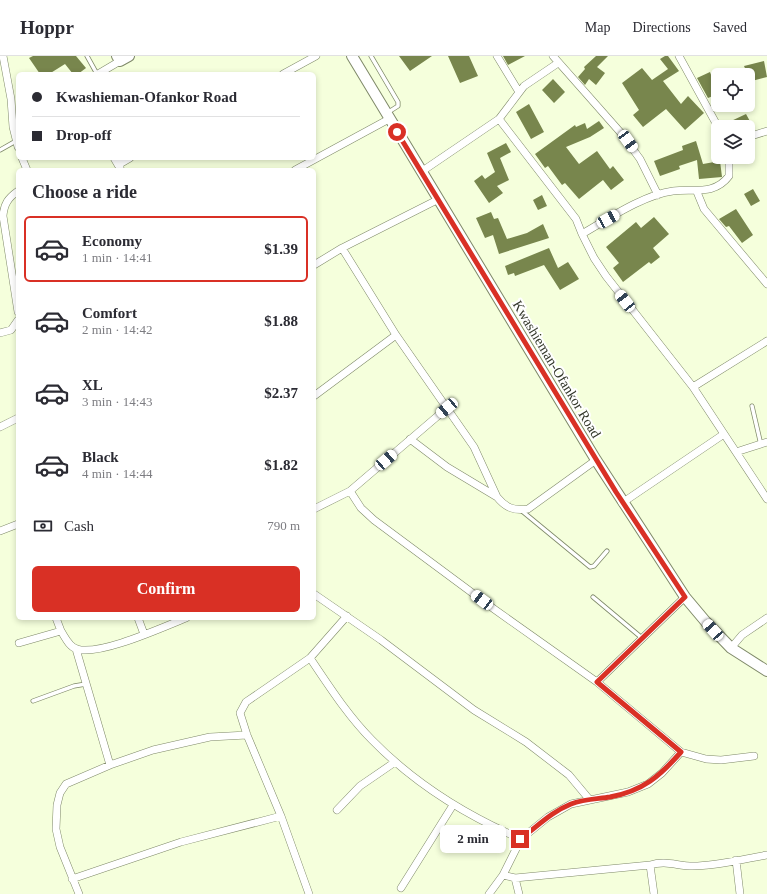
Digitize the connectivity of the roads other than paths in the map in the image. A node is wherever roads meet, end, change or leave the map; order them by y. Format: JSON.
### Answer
{"nodes":[{"id":1,"x":3,"y":56,"type":"edge"},
{"id":2,"x":87,"y":56,"type":"edge"},
{"id":3,"x":129,"y":56,"type":"edge"},
{"id":4,"x":316,"y":56,"type":"edge"},
{"id":5,"x":352,"y":56,"type":"edge"},
{"id":6,"x":371,"y":56,"type":"edge"},
{"id":7,"x":497,"y":56,"type":"edge"},
{"id":8,"x":553,"y":56,"type":"edge"},
{"id":9,"x":679,"y":56,"type":"edge"},
{"id":10,"x":118,"y":59,"type":"edge"},
{"id":11,"x":558,"y":63,"type":"junction"},
{"id":12,"x":97,"y":72,"type":"edge"},
{"id":13,"x":101,"y":72,"type":"edge"},
{"id":14,"x":287,"y":72,"type":"edge"},
{"id":15,"x":518,"y":92,"type":"junction"},
{"id":16,"x":14,"y":99,"type":"edge"},
{"id":17,"x":388,"y":116,"type":"junction"},
{"id":18,"x":499,"y":119,"type":"junction"},
{"id":19,"x":714,"y":120,"type":"edge"},
{"id":20,"x":16,"y":129,"type":"edge"},
{"id":21,"x":767,"y":131,"type":"edge"},
{"id":22,"x":755,"y":135,"type":"edge"},
{"id":23,"x":16,"y":144,"type":"edge"},
{"id":24,"x":0,"y":150,"type":"edge"},
{"id":25,"x":316,"y":158,"type":"edge"},
{"id":26,"x":312,"y":160,"type":"edge"},
{"id":27,"x":730,"y":164,"type":"edge"},
{"id":28,"x":298,"y":168,"type":"edge"},
{"id":29,"x":421,"y":172,"type":"junction"},
{"id":30,"x":697,"y":192,"type":"junction"},
{"id":31,"x":16,"y":193,"type":"edge"},
{"id":32,"x":658,"y":195,"type":"junction"},
{"id":33,"x":438,"y":200,"type":"junction"},
{"id":34,"x":582,"y":234,"type":"junction"},
{"id":35,"x":342,"y":248,"type":"junction"},
{"id":36,"x":316,"y":264,"type":"edge"},
{"id":37,"x":767,"y":284,"type":"edge"},
{"id":38,"x":16,"y":299,"type":"edge"},
{"id":39,"x":16,"y":323,"type":"edge"},
{"id":40,"x":0,"y":333,"type":"edge"},
{"id":41,"x":396,"y":335,"type":"junction"},
{"id":42,"x":767,"y":341,"type":"edge"},
{"id":43,"x":693,"y":387,"type":"junction"},
{"id":44,"x":316,"y":395,"type":"edge"},
{"id":45,"x":752,"y":406,"type":"dead end"},
{"id":46,"x":447,"y":408,"type":"junction"},
{"id":47,"x":16,"y":419,"type":"edge"},
{"id":48,"x":0,"y":427,"type":"edge"},
{"id":49,"x":724,"y":434,"type":"junction"},
{"id":50,"x":410,"y":439,"type":"junction"},
{"id":51,"x":764,"y":444,"type":"edge"},
{"id":52,"x":736,"y":452,"type":"junction"},
{"id":53,"x":596,"y":460,"type":"junction"},
{"id":54,"x":350,"y":491,"type":"junction"},
{"id":55,"x":497,"y":497,"type":"junction"},
{"id":56,"x":767,"y":499,"type":"edge"},
{"id":57,"x":622,"y":503,"type":"junction"},
{"id":58,"x":316,"y":508,"type":"edge"},
{"id":59,"x":521,"y":510,"type":"junction"},
{"id":60,"x":16,"y":525,"type":"edge"},
{"id":61,"x":0,"y":531,"type":"edge"},
{"id":62,"x":607,"y":551,"type":"dead end"},
{"id":63,"x":316,"y":595,"type":"edge"},
{"id":64,"x":593,"y":597,"type":"dead end"},
{"id":65,"x":685,"y":597,"type":"junction"},
{"id":66,"x":347,"y":616,"type":"junction"},
{"id":67,"x":767,"y":618,"type":"edge"},
{"id":68,"x":57,"y":620,"type":"edge"},
{"id":69,"x":139,"y":620,"type":"edge"},
{"id":70,"x":181,"y":620,"type":"edge"},
{"id":71,"x":61,"y":631,"type":"junction"},
{"id":72,"x":144,"y":634,"type":"junction"},
{"id":73,"x":642,"y":638,"type":"junction"},
{"id":74,"x":19,"y":643,"type":"dead end"},
{"id":75,"x":731,"y":648,"type":"junction"},
{"id":76,"x":76,"y":649,"type":"junction"},
{"id":77,"x":310,"y":658,"type":"junction"},
{"id":78,"x":767,"y":671,"type":"edge"},
{"id":79,"x":597,"y":682,"type":"junction"},
{"id":80,"x":86,"y":684,"type":"junction"},
{"id":81,"x":33,"y":701,"type":"dead end"},
{"id":82,"x":247,"y":735,"type":"junction"},
{"id":83,"x":681,"y":752,"type":"junction"},
{"id":84,"x":754,"y":756,"type":"dead end"},
{"id":85,"x":395,"y":762,"type":"junction"},
{"id":86,"x":110,"y":765,"type":"junction"},
{"id":87,"x":589,"y":799,"type":"junction"},
{"id":88,"x":453,"y":805,"type":"junction"},
{"id":89,"x":337,"y":810,"type":"dead end"},
{"id":90,"x":281,"y":816,"type":"junction"},
{"id":91,"x":520,"y":839,"type":"junction"},
{"id":92,"x":767,"y":855,"type":"edge"},
{"id":93,"x":736,"y":860,"type":"junction"},
{"id":94,"x":650,"y":865,"type":"junction"},
{"id":95,"x":503,"y":875,"type":"junction"},
{"id":96,"x":515,"y":878,"type":"junction"},
{"id":97,"x":72,"y":879,"type":"junction"},
{"id":98,"x":401,"y":888,"type":"dead end"},
{"id":99,"x":79,"y":894,"type":"edge"},
{"id":100,"x":309,"y":894,"type":"edge"},
{"id":101,"x":489,"y":894,"type":"edge"},
{"id":102,"x":519,"y":894,"type":"edge"},
{"id":103,"x":654,"y":894,"type":"edge"},
{"id":104,"x":740,"y":894,"type":"edge"}],
"edges":[{"from":1,"to":16,"type":"street"},
{"from":2,"to":12,"type":"lane"},
{"from":3,"to":10,"type":"main road"},
{"from":4,"to":14,"type":"street"},
{"from":5,"to":17,"type":"main road","name":"Kwashieman-Ofankor Road"},
{"from":6,"to":17,"type":"lane"},
{"from":7,"to":15,"type":"street"},
{"from":8,"to":11,"type":"street"},
{"from":9,"to":19,"type":"street"},
{"from":10,"to":13,"type":"street"},
{"from":11,"to":15,"type":"street"},
{"from":11,"to":32,"type":"street"},
{"from":15,"to":18,"type":"street"},
{"from":16,"to":20,"type":"street"},
{"from":17,"to":25,"type":"street"},
{"from":17,"to":29,"type":"main road","name":"Kwashieman-Ofankor Road"},
{"from":18,"to":29,"type":"street"},
{"from":18,"to":34,"type":"street"},
{"from":21,"to":22,"type":"street"},
{"from":23,"to":24,"type":"lane"},
{"from":26,"to":28,"type":"street"},
{"from":27,"to":30,"type":"street"},
{"from":29,"to":33,"type":"main road","name":"Kwashieman-Ofankor Road"},
{"from":30,"to":32,"type":"street"},
{"from":30,"to":37,"type":"street"},
{"from":31,"to":38,"type":"street"},
{"from":32,"to":34,"type":"street"},
{"from":33,"to":35,"type":"street"},
{"from":33,"to":53,"type":"main road","name":"Kwashieman-Ofankor Road"},
{"from":34,"to":43,"type":"street"},
{"from":35,"to":36,"type":"street"},
{"from":35,"to":41,"type":"street"},
{"from":39,"to":40,"type":"street"},
{"from":41,"to":44,"type":"street"},
{"from":41,"to":46,"type":"street"},
{"from":42,"to":43,"type":"street"},
{"from":43,"to":49,"type":"street"},
{"from":45,"to":51,"type":"lane"},
{"from":46,"to":50,"type":"street"},
{"from":46,"to":55,"type":"street"},
{"from":47,"to":48,"type":"street"},
{"from":49,"to":52,"type":"street"},
{"from":49,"to":57,"type":"street"},
{"from":50,"to":54,"type":"street"},
{"from":50,"to":55,"type":"street"},
{"from":51,"to":52,"type":"street"},
{"from":52,"to":56,"type":"street"},
{"from":53,"to":57,"type":"main road","name":"Kwashieman-Ofankor Road"},
{"from":53,"to":59,"type":"street"},
{"from":54,"to":58,"type":"street"},
{"from":54,"to":79,"type":"street"},
{"from":55,"to":59,"type":"street"},
{"from":57,"to":65,"type":"main road","name":"Kwashieman-Ofankor Road"},
{"from":59,"to":62,"type":"lane"},
{"from":60,"to":61,"type":"street"},
{"from":63,"to":66,"type":"street"},
{"from":64,"to":73,"type":"lane"},
{"from":65,"to":73,"type":"street"},
{"from":65,"to":75,"type":"main road","name":"Kwashieman-Ofankor Road"},
{"from":66,"to":77,"type":"street"},
{"from":66,"to":87,"type":"street"},
{"from":67,"to":75,"type":"street"},
{"from":68,"to":71,"type":"street"},
{"from":69,"to":72,"type":"street"},
{"from":70,"to":72,"type":"street"},
{"from":71,"to":74,"type":"street"},
{"from":71,"to":76,"type":"street"},
{"from":72,"to":76,"type":"street"},
{"from":73,"to":79,"type":"street"},
{"from":75,"to":78,"type":"main road","name":"Kwashieman-Ofankor Road"},
{"from":76,"to":80,"type":"street"},
{"from":77,"to":82,"type":"street"},
{"from":77,"to":85,"type":"street"},
{"from":79,"to":83,"type":"street"},
{"from":80,"to":81,"type":"lane"},
{"from":80,"to":86,"type":"street"},
{"from":82,"to":86,"type":"street"},
{"from":82,"to":90,"type":"street"},
{"from":83,"to":84,"type":"street"},
{"from":83,"to":87,"type":"street"},
{"from":85,"to":88,"type":"street"},
{"from":85,"to":89,"type":"street"},
{"from":86,"to":97,"type":"street"},
{"from":87,"to":91,"type":"street"},
{"from":88,"to":91,"type":"street"},
{"from":88,"to":98,"type":"street"},
{"from":90,"to":97,"type":"street"},
{"from":90,"to":100,"type":"street"},
{"from":91,"to":95,"type":"street"},
{"from":92,"to":93,"type":"street"},
{"from":93,"to":94,"type":"street"},
{"from":93,"to":104,"type":"street"},
{"from":94,"to":96,"type":"street"},
{"from":94,"to":103,"type":"street"},
{"from":95,"to":96,"type":"street"},
{"from":95,"to":101,"type":"street"},
{"from":96,"to":102,"type":"street"},
{"from":97,"to":99,"type":"street"}]}
